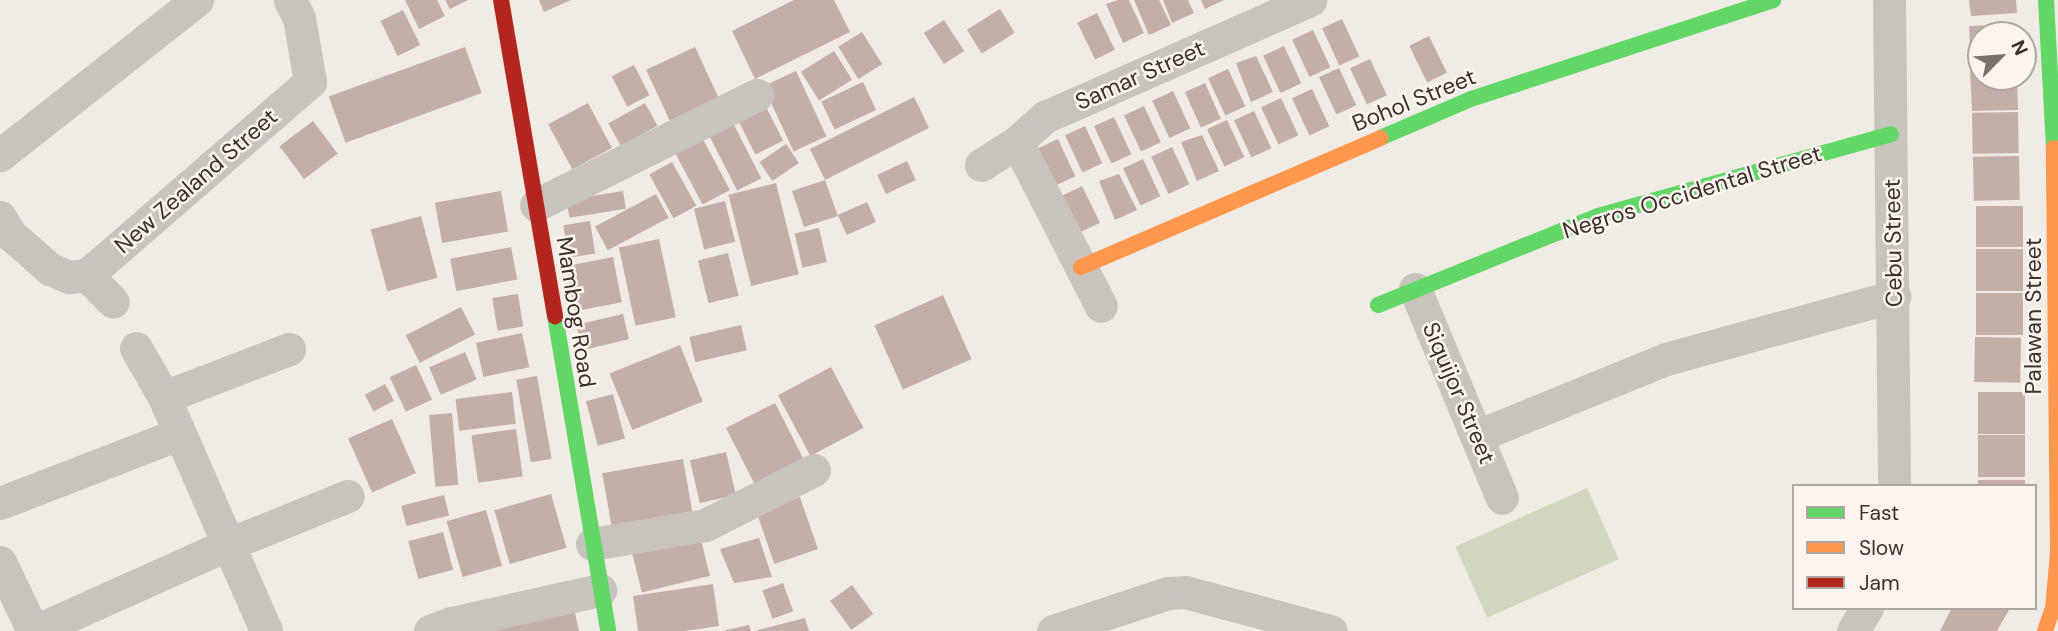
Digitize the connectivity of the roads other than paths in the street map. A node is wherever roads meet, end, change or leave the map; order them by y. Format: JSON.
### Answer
{"nodes":[{"id":1,"x":197,"y":0,"type":"edge"},
{"id":2,"x":290,"y":0,"type":"edge"},
{"id":3,"x":500,"y":0,"type":"edge"},
{"id":4,"x":1310,"y":0,"type":"edge"},
{"id":5,"x":1773,"y":0,"type":"edge"},
{"id":6,"x":1889,"y":0,"type":"edge"},
{"id":7,"x":2046,"y":0,"type":"edge"},
{"id":8,"x":757,"y":95,"type":"dead end"},
{"id":9,"x":1891,"y":134,"type":"junction"},
{"id":10,"x":1017,"y":142,"type":"junction"},
{"id":11,"x":0,"y":155,"type":"edge"},
{"id":12,"x":981,"y":165,"type":"dead end"},
{"id":13,"x":2057,"y":165,"type":"edge"},
{"id":14,"x":536,"y":205,"type":"junction"},
{"id":15,"x":3,"y":231,"type":"edge"},
{"id":16,"x":1081,"y":267,"type":"junction"},
{"id":17,"x":87,"y":275,"type":"junction"},
{"id":18,"x":1415,"y":289,"type":"junction"},
{"id":19,"x":1894,"y":296,"type":"junction"},
{"id":20,"x":113,"y":302,"type":"dead end"},
{"id":21,"x":1378,"y":304,"type":"dead end"},
{"id":22,"x":1101,"y":306,"type":"dead end"},
{"id":23,"x":136,"y":348,"type":"dead end"},
{"id":24,"x":289,"y":349,"type":"dead end"},
{"id":25,"x":2057,"y":350,"type":"edge"},
{"id":26,"x":164,"y":397,"type":"junction"},
{"id":27,"x":179,"y":434,"type":"junction"},
{"id":28,"x":1477,"y":436,"type":"junction"},
{"id":29,"x":814,"y":470,"type":"dead end"},
{"id":30,"x":1894,"y":484,"type":"edge"},
{"id":31,"x":348,"y":496,"type":"dead end"},
{"id":32,"x":1502,"y":498,"type":"dead end"},
{"id":33,"x":0,"y":503,"type":"edge"},
{"id":34,"x":229,"y":544,"type":"junction"},
{"id":35,"x":592,"y":544,"type":"junction"},
{"id":36,"x":2058,"y":553,"type":"edge"},
{"id":37,"x":0,"y":562,"type":"edge"},
{"id":38,"x":600,"y":590,"type":"junction"},
{"id":39,"x":1866,"y":610,"type":"edge"},
{"id":40,"x":34,"y":631,"type":"edge"},
{"id":41,"x":265,"y":631,"type":"edge"},
{"id":42,"x":430,"y":631,"type":"edge"},
{"id":43,"x":608,"y":631,"type":"edge"},
{"id":44,"x":1053,"y":631,"type":"edge"},
{"id":45,"x":1331,"y":631,"type":"edge"},
{"id":46,"x":1853,"y":631,"type":"edge"},
{"id":47,"x":2045,"y":631,"type":"edge"}],
"edges":[{"from":1,"to":11,"type":"street"},
{"from":2,"to":17,"type":"street","name":"New Zealand Street"},
{"from":3,"to":14,"type":"street","name":"Mambog Road"},
{"from":4,"to":10,"type":"street","name":"Samar Street"},
{"from":5,"to":16,"type":"street","name":"Bohol Street"},
{"from":6,"to":9,"type":"street","name":"Cebu Street"},
{"from":7,"to":13,"type":"street","name":"Palawan Street"},
{"from":8,"to":14,"type":"street"},
{"from":9,"to":18,"type":"street","name":"Negros Occidental Street"},
{"from":9,"to":19,"type":"street","name":"Cebu Street"},
{"from":10,"to":12,"type":"street","name":"Samar Street"},
{"from":10,"to":16,"type":"street"},
{"from":13,"to":25,"type":"street","name":"Palawan Street"},
{"from":14,"to":35,"type":"street","name":"Mambog Road"},
{"from":15,"to":17,"type":"street"},
{"from":16,"to":22,"type":"street"},
{"from":17,"to":20,"type":"street"},
{"from":18,"to":21,"type":"street","name":"Negros Occidental Street"},
{"from":18,"to":28,"type":"street","name":"Siquijor Street"},
{"from":19,"to":28,"type":"street"},
{"from":19,"to":30,"type":"street","name":"Cebu Street"},
{"from":23,"to":26,"type":"street"},
{"from":24,"to":26,"type":"street"},
{"from":25,"to":36,"type":"street","name":"Palawan Street"},
{"from":26,"to":27,"type":"street"},
{"from":27,"to":33,"type":"street"},
{"from":27,"to":34,"type":"street"},
{"from":28,"to":32,"type":"street","name":"Siquijor Street"},
{"from":29,"to":35,"type":"street"},
{"from":31,"to":34,"type":"street"},
{"from":34,"to":40,"type":"street"},
{"from":34,"to":41,"type":"street"},
{"from":35,"to":38,"type":"street","name":"Mambog Road"},
{"from":36,"to":47,"type":"street","name":"Palawan Street"},
{"from":37,"to":40,"type":"street"},
{"from":38,"to":42,"type":"street"},
{"from":38,"to":43,"type":"street","name":"Mambog Road"},
{"from":39,"to":46,"type":"street"},
{"from":44,"to":45,"type":"street"}]}
